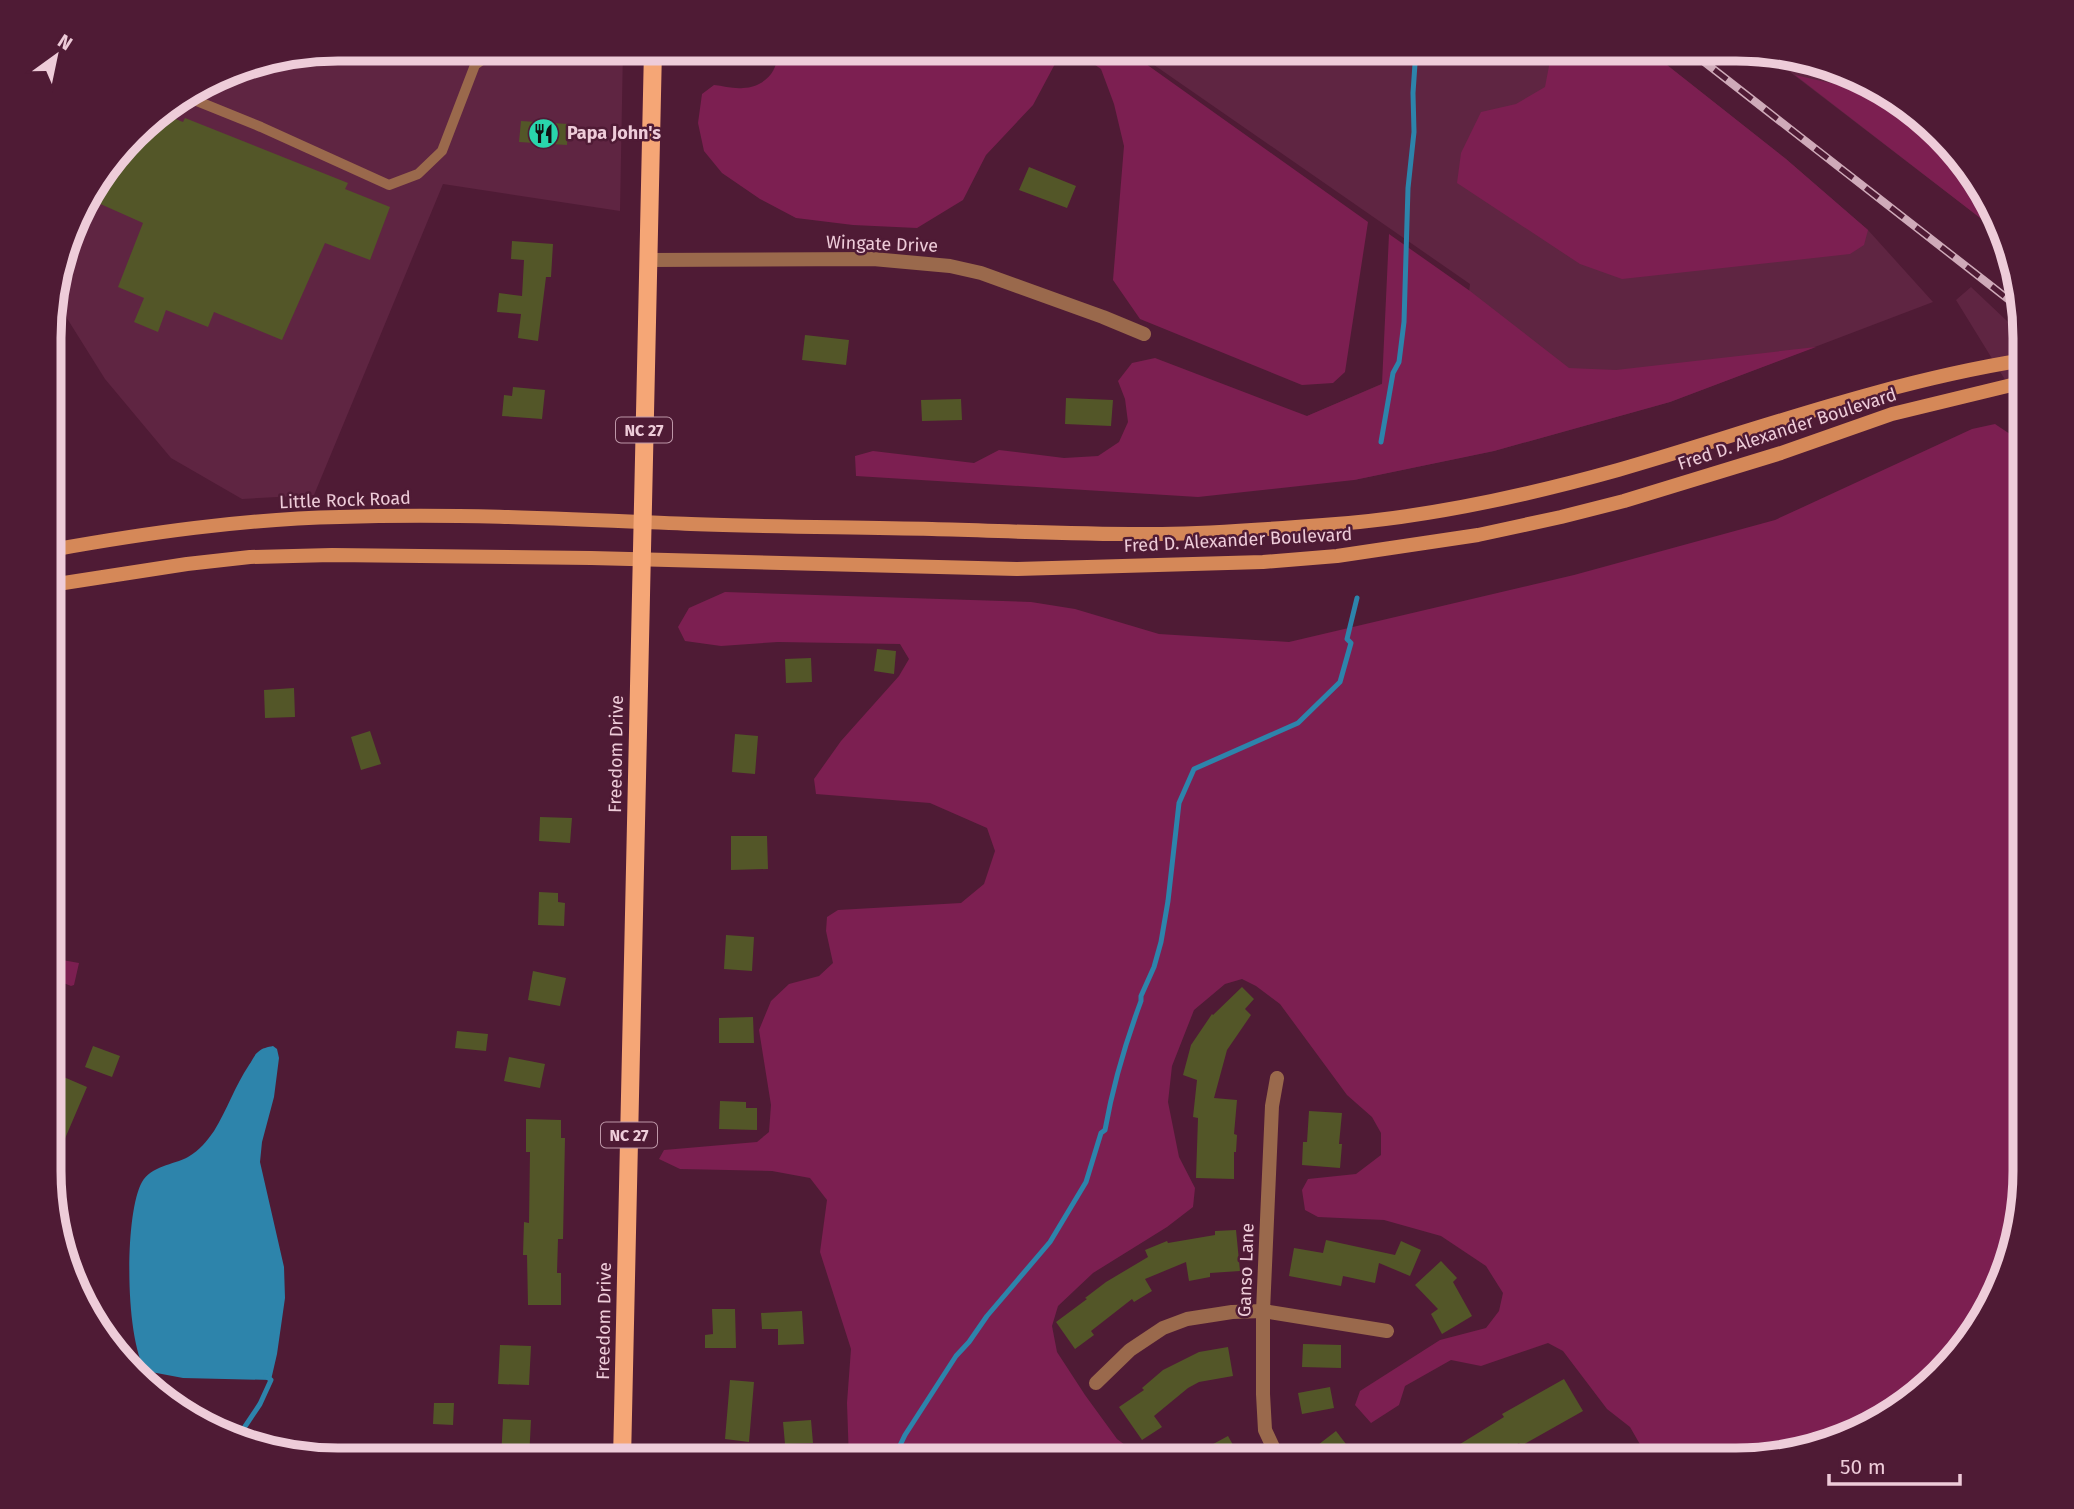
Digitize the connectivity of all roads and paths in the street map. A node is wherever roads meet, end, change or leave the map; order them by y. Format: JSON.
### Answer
{"nodes":[{"id":1,"x":481,"y":61,"type":"edge"},
{"id":2,"x":653,"y":61,"type":"edge"},
{"id":3,"x":196,"y":101,"type":"edge"},
{"id":4,"x":648,"y":260,"type":"junction"},
{"id":5,"x":1144,"y":334,"type":"dead end"},
{"id":6,"x":2013,"y":362,"type":"edge"},
{"id":7,"x":2013,"y":384,"type":"edge"},
{"id":8,"x":642,"y":521,"type":"junction"},
{"id":9,"x":61,"y":548,"type":"edge"},
{"id":10,"x":642,"y":560,"type":"junction"},
{"id":11,"x":61,"y":583,"type":"edge"},
{"id":12,"x":1277,"y":1078,"type":"dead end"},
{"id":13,"x":1263,"y":1311,"type":"junction"},
{"id":14,"x":1387,"y":1331,"type":"dead end"},
{"id":15,"x":1096,"y":1383,"type":"dead end"},
{"id":16,"x":622,"y":1448,"type":"edge"},
{"id":17,"x":1273,"y":1448,"type":"edge"}],
"edges":[{"from":1,"to":3,"type":"lane"},
{"from":2,"to":4,"type":"main road","name":"Freedom Drive","number":"NC 27"},
{"from":4,"to":5,"type":"street","name":"Wingate Drive"},
{"from":4,"to":8,"type":"main road","name":"Freedom Drive","number":"NC 27"},
{"from":6,"to":8,"type":"main road","name":"Fred D. Alexander Boulevard"},
{"from":7,"to":10,"type":"main road","name":"Fred D. Alexander Boulevard"},
{"from":8,"to":9,"type":"main road","name":"Little Rock Road"},
{"from":8,"to":10,"type":"main road","name":"Freedom Drive","number":"NC 27"},
{"from":10,"to":11,"type":"main road"},
{"from":10,"to":16,"type":"main road","name":"Freedom Drive","number":"NC 27"},
{"from":12,"to":13,"type":"street","name":"Ganso Lane"},
{"from":13,"to":14,"type":"street"},
{"from":13,"to":15,"type":"street"},
{"from":13,"to":17,"type":"street","name":"Ganso Lane"}]}
